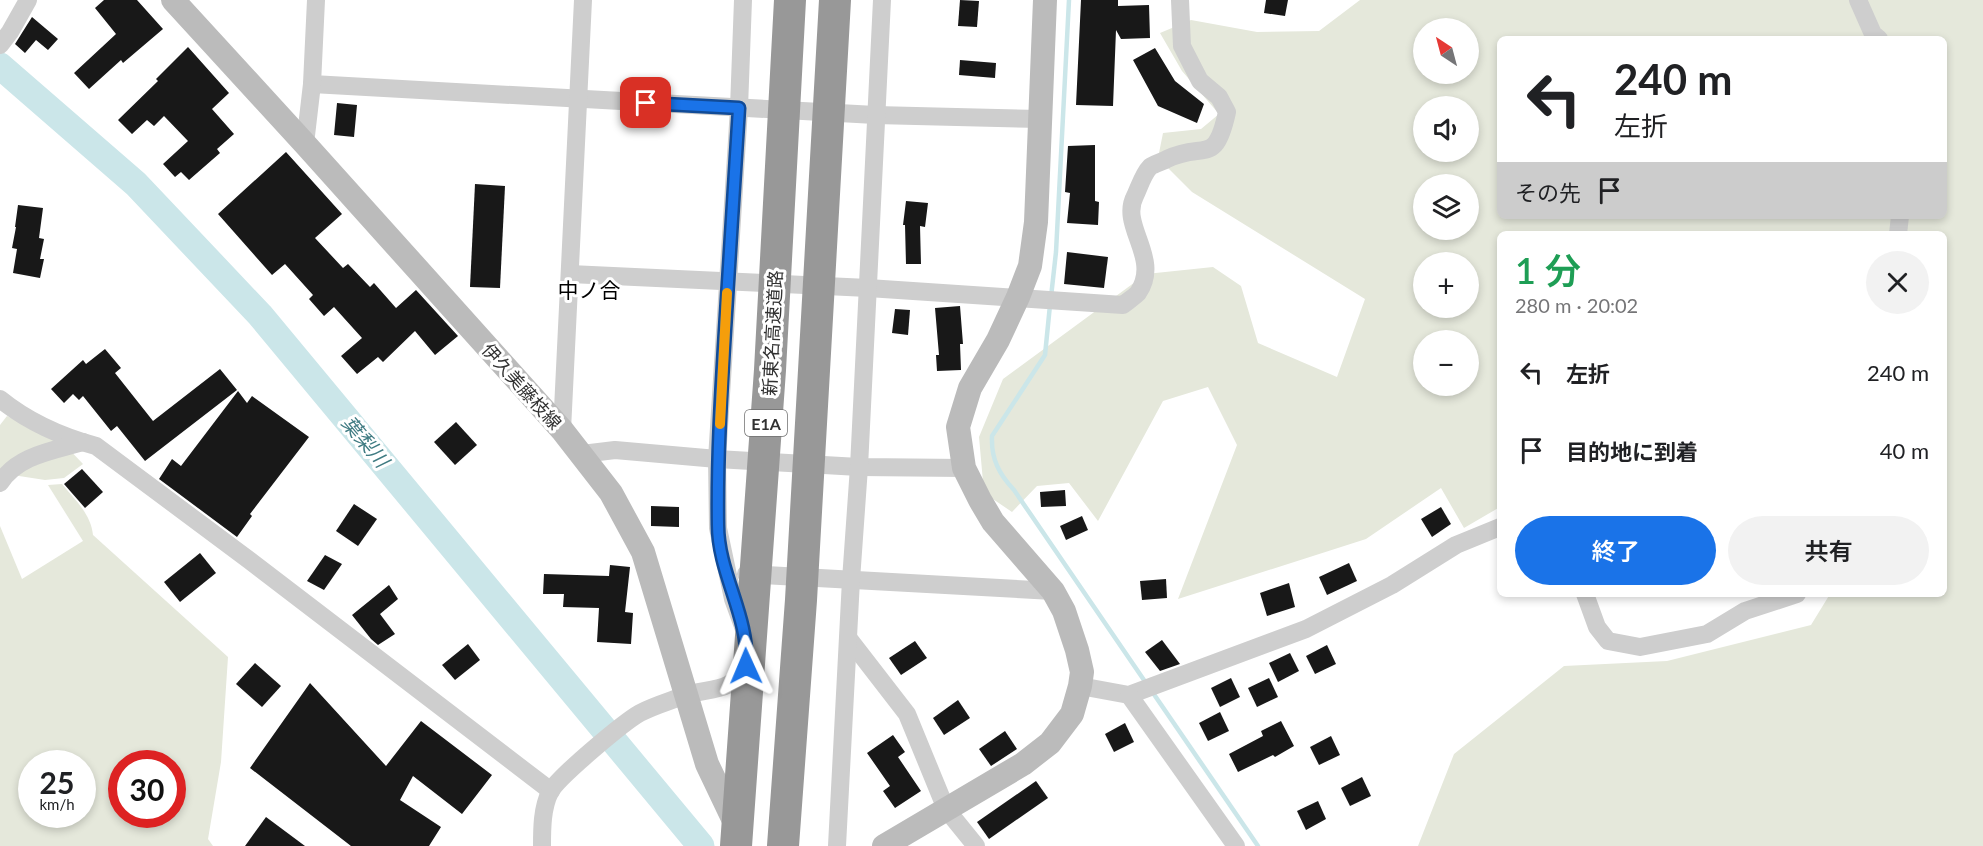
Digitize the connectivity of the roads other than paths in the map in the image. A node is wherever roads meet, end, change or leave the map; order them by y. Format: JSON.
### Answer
{"nodes":[{"id":1,"x":28,"y":0,"type":"edge"},
{"id":2,"x":173,"y":0,"type":"edge"},
{"id":3,"x":316,"y":0,"type":"edge"},
{"id":4,"x":583,"y":0,"type":"edge"},
{"id":5,"x":743,"y":0,"type":"edge"},
{"id":6,"x":790,"y":0,"type":"edge"},
{"id":7,"x":836,"y":0,"type":"edge"},
{"id":8,"x":882,"y":0,"type":"edge"},
{"id":9,"x":1045,"y":0,"type":"edge"},
{"id":10,"x":1180,"y":0,"type":"edge"},
{"id":11,"x":1858,"y":0,"type":"edge"},
{"id":12,"x":1875,"y":36,"type":"edge"},
{"id":13,"x":5,"y":39,"type":"edge"},
{"id":14,"x":312,"y":84,"type":"junction"},
{"id":15,"x":578,"y":99,"type":"junction"},
{"id":16,"x":739,"y":108,"type":"junction"},
{"id":17,"x":875,"y":115,"type":"junction"},
{"id":18,"x":1041,"y":119,"type":"junction"},
{"id":19,"x":305,"y":144,"type":"junction"},
{"id":20,"x":570,"y":274,"type":"junction"},
{"id":21,"x":728,"y":282,"type":"junction"},
{"id":22,"x":867,"y":288,"type":"junction"},
{"id":23,"x":1018,"y":297,"type":"junction"},
{"id":24,"x":0,"y":399,"type":"edge"},
{"id":25,"x":562,"y":430,"type":"junction"},
{"id":26,"x":83,"y":442,"type":"junction"},
{"id":27,"x":582,"y":454,"type":"junction"},
{"id":28,"x":717,"y":459,"type":"junction"},
{"id":29,"x":859,"y":467,"type":"junction"},
{"id":30,"x":964,"y":468,"type":"junction"},
{"id":31,"x":0,"y":483,"type":"edge"},
{"id":32,"x":1497,"y":527,"type":"edge"},
{"id":33,"x":727,"y":573,"type":"junction"},
{"id":34,"x":851,"y":580,"type":"junction"},
{"id":35,"x":1053,"y":591,"type":"junction"},
{"id":36,"x":1586,"y":597,"type":"edge"},
{"id":37,"x":1788,"y":597,"type":"edge"},
{"id":38,"x":849,"y":639,"type":"junction"},
{"id":39,"x":1080,"y":686,"type":"junction"},
{"id":40,"x":1129,"y":695,"type":"junction"},
{"id":41,"x":685,"y":696,"type":"junction"},
{"id":42,"x":551,"y":791,"type":"junction"},
{"id":43,"x":946,"y":809,"type":"junction"},
{"id":44,"x":542,"y":846,"type":"edge"},
{"id":45,"x":736,"y":846,"type":"edge"},
{"id":46,"x":749,"y":846,"type":"edge"},
{"id":47,"x":783,"y":846,"type":"edge"},
{"id":48,"x":837,"y":846,"type":"edge"},
{"id":49,"x":885,"y":846,"type":"edge"},
{"id":50,"x":976,"y":846,"type":"edge"},
{"id":51,"x":1236,"y":846,"type":"edge"}],
"edges":[{"from":1,"to":13,"type":"street"},
{"from":2,"to":19,"type":"main road","name":"伊久美藤枝線"},
{"from":3,"to":14,"type":"street"},
{"from":4,"to":15,"type":"street"},
{"from":5,"to":16,"type":"street"},
{"from":6,"to":45,"type":"highway","name":"新東名高速道路","number":"E1A","bridge":true},
{"from":7,"to":47,"type":"highway","number":"E1A","bridge":true},
{"from":8,"to":17,"type":"street"},
{"from":9,"to":18,"type":"main road"},
{"from":10,"to":23,"type":"street"},
{"from":11,"to":12,"type":"street"},
{"from":14,"to":15,"type":"street"},
{"from":14,"to":19,"type":"street"},
{"from":15,"to":16,"type":"street"},
{"from":15,"to":20,"type":"street"},
{"from":16,"to":17,"type":"street"},
{"from":16,"to":21,"type":"street"},
{"from":17,"to":18,"type":"street"},
{"from":17,"to":22,"type":"street"},
{"from":18,"to":23,"type":"main road"},
{"from":19,"to":25,"type":"main road","name":"伊久美藤枝線"},
{"from":20,"to":21,"type":"street"},
{"from":20,"to":25,"type":"street"},
{"from":21,"to":22,"type":"street"},
{"from":21,"to":28,"type":"street"},
{"from":22,"to":23,"type":"street"},
{"from":22,"to":29,"type":"street"},
{"from":23,"to":30,"type":"main road"},
{"from":24,"to":26,"type":"street"},
{"from":25,"to":27,"type":"main road","name":"伊久美藤枝線"},
{"from":26,"to":31,"type":"street"},
{"from":26,"to":42,"type":"street"},
{"from":27,"to":28,"type":"street"},
{"from":27,"to":41,"type":"main road","name":"伊久美藤枝線"},
{"from":28,"to":29,"type":"street"},
{"from":28,"to":33,"type":"street"},
{"from":29,"to":30,"type":"street"},
{"from":29,"to":34,"type":"street"},
{"from":30,"to":35,"type":"main road"},
{"from":32,"to":40,"type":"street"},
{"from":33,"to":34,"type":"street"},
{"from":33,"to":41,"type":"street"},
{"from":34,"to":35,"type":"street"},
{"from":34,"to":38,"type":"street"},
{"from":35,"to":39,"type":"main road"},
{"from":36,"to":37,"type":"street"},
{"from":38,"to":43,"type":"street"},
{"from":38,"to":48,"type":"street"},
{"from":39,"to":40,"type":"street"},
{"from":39,"to":43,"type":"main road"},
{"from":40,"to":51,"type":"street"},
{"from":41,"to":42,"type":"street"},
{"from":41,"to":46,"type":"main road","name":"伊久美藤枝線"},
{"from":42,"to":44,"type":"street"},
{"from":43,"to":49,"type":"main road"},
{"from":43,"to":50,"type":"street"}]}
